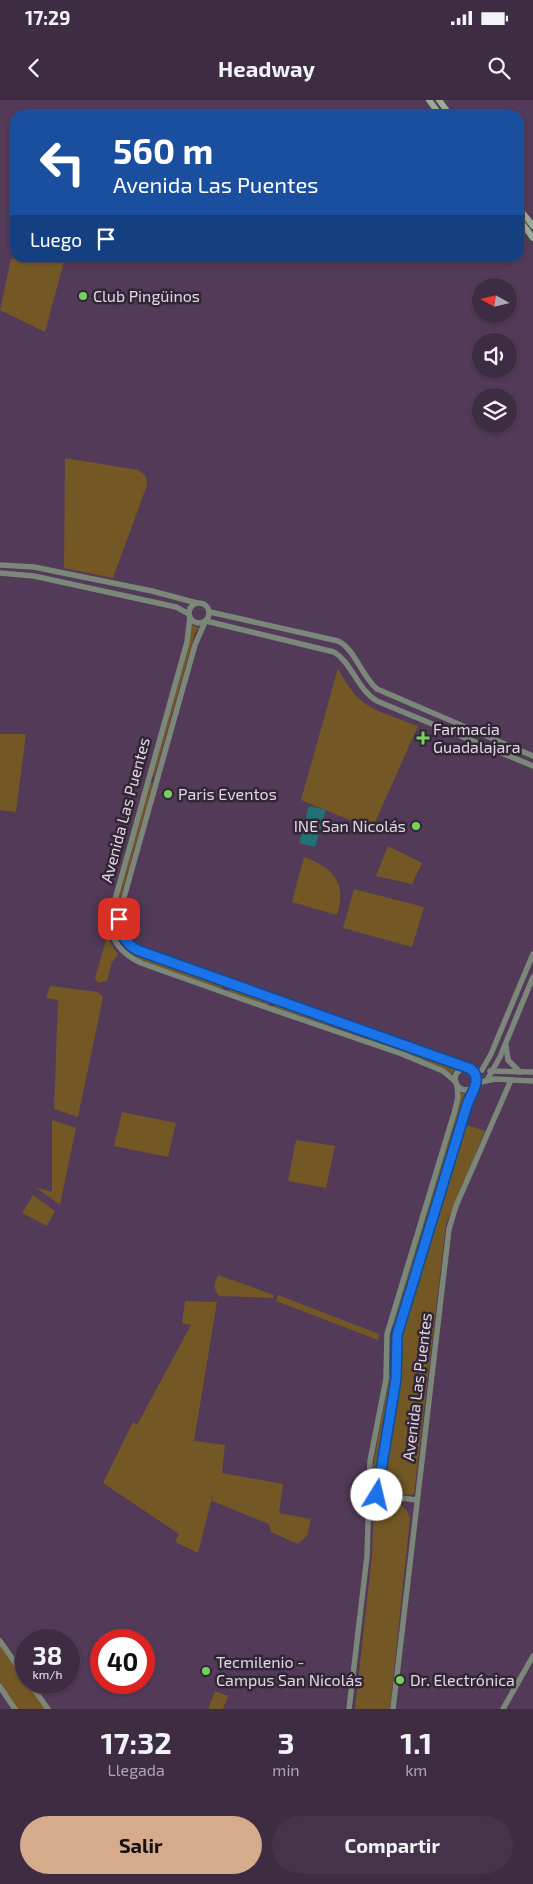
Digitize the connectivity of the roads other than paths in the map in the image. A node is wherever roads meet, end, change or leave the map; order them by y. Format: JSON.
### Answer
{"nodes":[{"id":1,"x":438,"y":100,"type":"edge"},
{"id":2,"x":446,"y":110,"type":"edge"},
{"id":3,"x":524,"y":214,"type":"edge"},
{"id":4,"x":524,"y":226,"type":"edge"},
{"id":5,"x":533,"y":226,"type":"edge"},
{"id":6,"x":533,"y":238,"type":"edge"},
{"id":7,"x":0,"y":565,"type":"edge"},
{"id":8,"x":0,"y":574,"type":"edge"},
{"id":9,"x":197,"y":603,"type":"junction"},
{"id":10,"x":210,"y":612,"type":"junction"},
{"id":11,"x":190,"y":615,"type":"junction"},
{"id":12,"x":205,"y":621,"type":"junction"},
{"id":13,"x":533,"y":756,"type":"edge"},
{"id":14,"x":533,"y":766,"type":"edge"},
{"id":15,"x":111,"y":914,"type":"junction"},
{"id":16,"x":119,"y":915,"type":"junction"},
{"id":17,"x":122,"y":932,"type":"junction"},
{"id":18,"x":113,"y":938,"type":"junction"},
{"id":19,"x":533,"y":954,"type":"edge"},
{"id":20,"x":533,"y":977,"type":"edge"},
{"id":21,"x":506,"y":1041,"type":"junction"},
{"id":22,"x":468,"y":1068,"type":"junction"},
{"id":23,"x":482,"y":1070,"type":"junction"},
{"id":24,"x":492,"y":1071,"type":"junction"},
{"id":25,"x":520,"y":1072,"type":"junction"},
{"id":26,"x":533,"y":1072,"type":"edge"},
{"id":27,"x":487,"y":1080,"type":"junction"},
{"id":28,"x":511,"y":1080,"type":"junction"},
{"id":29,"x":533,"y":1081,"type":"edge"},
{"id":30,"x":457,"y":1083,"type":"junction"},
{"id":31,"x":475,"y":1085,"type":"junction"},
{"id":32,"x":377,"y":1495,"type":"junction"},
{"id":33,"x":417,"y":1500,"type":"junction"},
{"id":34,"x":369,"y":1508,"type":"junction"},
{"id":35,"x":0,"y":1641,"type":"edge"},
{"id":36,"x":533,"y":1656,"type":"edge"},
{"id":37,"x":15,"y":1662,"type":"edge"},
{"id":38,"x":0,"y":1687,"type":"edge"},
{"id":39,"x":37,"y":1694,"type":"edge"},
{"id":40,"x":15,"y":1709,"type":"edge"},
{"id":41,"x":48,"y":1709,"type":"edge"},
{"id":42,"x":349,"y":1709,"type":"edge"},
{"id":43,"x":393,"y":1709,"type":"edge"},
{"id":44,"x":503,"y":1709,"type":"edge"}],
"edges":[{"from":1,"to":2,"type":"main road"},
{"from":3,"to":5,"type":"main road"},
{"from":4,"to":6,"type":"main road"},
{"from":7,"to":9,"type":"street"},
{"from":8,"to":11,"type":"street"},
{"from":9,"to":10,"type":"street"},
{"from":9,"to":11,"type":"street"},
{"from":10,"to":12,"type":"street"},
{"from":10,"to":13,"type":"street"},
{"from":11,"to":12,"type":"street"},
{"from":11,"to":15,"type":"street","name":"Avenida Las Puentes"},
{"from":12,"to":14,"type":"street"},
{"from":12,"to":16,"type":"street","name":"Avenida Las Puentes"},
{"from":15,"to":16,"type":"street"},
{"from":15,"to":18,"type":"street","name":"Avenida Las Puentes"},
{"from":16,"to":17,"type":"street","name":"Avenida Las Puentes"},
{"from":17,"to":18,"type":"street"},
{"from":17,"to":22,"type":"street"},
{"from":18,"to":30,"type":"street"},
{"from":19,"to":23,"type":"street"},
{"from":20,"to":21,"type":"street"},
{"from":21,"to":24,"type":"street"},
{"from":21,"to":25,"type":"street"},
{"from":22,"to":23,"type":"street"},
{"from":22,"to":30,"type":"street"},
{"from":22,"to":31,"type":"street"},
{"from":23,"to":24,"type":"street"},
{"from":24,"to":25,"type":"street"},
{"from":24,"to":27,"type":"street"},
{"from":25,"to":26,"type":"street"},
{"from":27,"to":28,"type":"street"},
{"from":27,"to":31,"type":"street"},
{"from":28,"to":29,"type":"street"},
{"from":28,"to":33,"type":"street","name":"Avenida Las Puentes"},
{"from":30,"to":31,"type":"street"},
{"from":30,"to":34,"type":"street","name":"Avenida Las Puentes"},
{"from":31,"to":32,"type":"street","name":"Avenida Las Puentes"},
{"from":32,"to":33,"type":"street"},
{"from":32,"to":34,"type":"street","name":"Avenida Las Puentes"},
{"from":33,"to":43,"type":"street","name":"Avenida Las Puentes"},
{"from":34,"to":42,"type":"street","name":"Avenida Las Puentes"},
{"from":35,"to":37,"type":"street"},
{"from":36,"to":44,"type":"street"},
{"from":38,"to":40,"type":"street"},
{"from":39,"to":41,"type":"street"}]}
